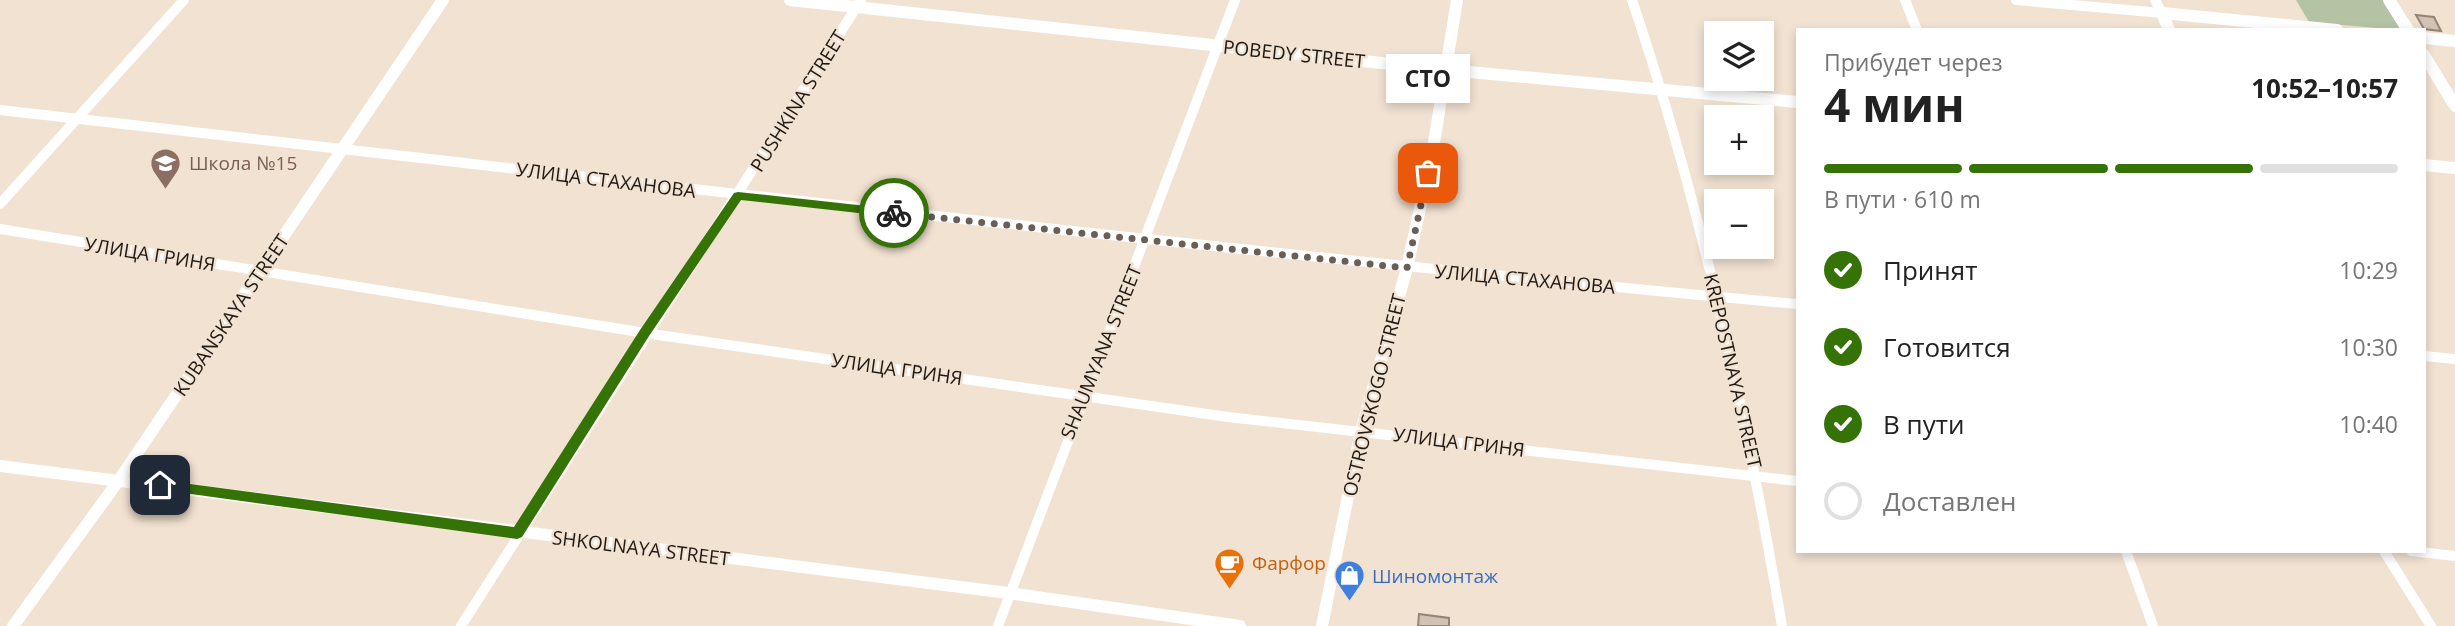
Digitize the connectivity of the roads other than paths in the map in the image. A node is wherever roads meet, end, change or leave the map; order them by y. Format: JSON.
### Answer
{"nodes":[{"id":1,"x":184,"y":0,"type":"edge"},
{"id":2,"x":443,"y":0,"type":"edge"},
{"id":3,"x":790,"y":0,"type":"edge"},
{"id":4,"x":1235,"y":0,"type":"edge"},
{"id":5,"x":1457,"y":0,"type":"edge"},
{"id":6,"x":1632,"y":0,"type":"edge"},
{"id":7,"x":1905,"y":0,"type":"edge"},
{"id":8,"x":2016,"y":0,"type":"edge"},
{"id":9,"x":2155,"y":0,"type":"edge"},
{"id":10,"x":2389,"y":0,"type":"edge"},
{"id":11,"x":859,"y":4,"type":"edge"},
{"id":12,"x":2162,"y":13,"type":"junction"},
{"id":13,"x":1916,"y":28,"type":"edge"},
{"id":14,"x":2168,"y":28,"type":"edge"},
{"id":15,"x":2316,"y":28,"type":"edge"},
{"id":16,"x":2407,"y":28,"type":"edge"},
{"id":17,"x":2426,"y":38,"type":"edge"},
{"id":18,"x":2455,"y":41,"type":"edge"},
{"id":19,"x":1219,"y":46,"type":"junction"},
{"id":20,"x":2426,"y":58,"type":"edge"},
{"id":21,"x":1447,"y":70,"type":"junction"},
{"id":22,"x":1665,"y":91,"type":"junction"},
{"id":23,"x":1796,"y":102,"type":"edge"},
{"id":24,"x":2455,"y":106,"type":"edge"},
{"id":25,"x":0,"y":110,"type":"edge"},
{"id":26,"x":75,"y":119,"type":"junction"},
{"id":27,"x":344,"y":148,"type":"junction"},
{"id":28,"x":2426,"y":164,"type":"edge"},
{"id":29,"x":2455,"y":168,"type":"edge"},
{"id":30,"x":738,"y":196,"type":"junction"},
{"id":31,"x":0,"y":204,"type":"edge"},
{"id":32,"x":0,"y":229,"type":"edge"},
{"id":33,"x":1146,"y":240,"type":"junction"},
{"id":34,"x":1407,"y":268,"type":"junction"},
{"id":35,"x":260,"y":272,"type":"junction"},
{"id":36,"x":1717,"y":296,"type":"junction"},
{"id":37,"x":1796,"y":304,"type":"edge"},
{"id":38,"x":645,"y":333,"type":"junction"},
{"id":39,"x":2426,"y":356,"type":"edge"},
{"id":40,"x":2455,"y":359,"type":"edge"},
{"id":41,"x":1083,"y":396,"type":"junction"},
{"id":42,"x":1361,"y":431,"type":"junction"},
{"id":43,"x":0,"y":466,"type":"edge"},
{"id":44,"x":1758,"y":477,"type":"junction"},
{"id":45,"x":119,"y":480,"type":"junction"},
{"id":46,"x":1796,"y":481,"type":"edge"},
{"id":47,"x":517,"y":533,"type":"junction"},
{"id":48,"x":2127,"y":553,"type":"edge"},
{"id":49,"x":2386,"y":553,"type":"edge"},
{"id":50,"x":2426,"y":553,"type":"edge"},
{"id":51,"x":2455,"y":556,"type":"edge"},
{"id":52,"x":1009,"y":593,"type":"junction"},
{"id":53,"x":13,"y":626,"type":"edge"},
{"id":54,"x":461,"y":626,"type":"edge"},
{"id":55,"x":998,"y":626,"type":"edge"},
{"id":56,"x":1240,"y":626,"type":"edge"},
{"id":57,"x":1322,"y":626,"type":"edge"},
{"id":58,"x":1783,"y":626,"type":"edge"},
{"id":59,"x":2153,"y":626,"type":"edge"},
{"id":60,"x":2431,"y":626,"type":"edge"}],
"edges":[{"from":1,"to":26,"type":"street"},
{"from":2,"to":27,"type":"street","name":"KUBANSKAYA STREET"},
{"from":3,"to":11,"type":"street","name":"POBEDY STREET"},
{"from":4,"to":19,"type":"street","name":"SHAUMYANA STREET"},
{"from":5,"to":21,"type":"street","name":"OSTROVSKOGO STREET"},
{"from":6,"to":22,"type":"street","name":"KREPOSTNAYA STREET"},
{"from":7,"to":13,"type":"street"},
{"from":8,"to":12,"type":"street"},
{"from":9,"to":12,"type":"street"},
{"from":10,"to":16,"type":"street"},
{"from":11,"to":19,"type":"street","name":"POBEDY STREET"},
{"from":11,"to":30,"type":"street","name":"PUSHKINA STREET"},
{"from":12,"to":14,"type":"street"},
{"from":12,"to":15,"type":"street"},
{"from":17,"to":18,"type":"street"},
{"from":19,"to":21,"type":"street","name":"POBEDY STREET"},
{"from":19,"to":33,"type":"street","name":"SHAUMYANA STREET"},
{"from":20,"to":24,"type":"street"},
{"from":21,"to":22,"type":"street","name":"POBEDY STREET"},
{"from":21,"to":34,"type":"street","name":"OSTROVSKOGO STREET"},
{"from":22,"to":23,"type":"street","name":"POBEDY STREET"},
{"from":22,"to":36,"type":"street","name":"KREPOSTNAYA STREET"},
{"from":25,"to":26,"type":"street","name":"УЛИЦА СТАХАНОВА"},
{"from":26,"to":27,"type":"street","name":"УЛИЦА СТАХАНОВА"},
{"from":26,"to":31,"type":"street"},
{"from":27,"to":30,"type":"street","name":"УЛИЦА СТАХАНОВА"},
{"from":27,"to":35,"type":"street","name":"KUBANSKAYA STREET"},
{"from":28,"to":29,"type":"street"},
{"from":30,"to":33,"type":"street","name":"УЛИЦА СТАХАНОВА"},
{"from":30,"to":38,"type":"street","name":"PUSHKINA STREET"},
{"from":32,"to":35,"type":"street","name":"УЛИЦА ГРИНЯ"},
{"from":33,"to":34,"type":"street","name":"УЛИЦА СТАХАНОВА"},
{"from":33,"to":41,"type":"street","name":"SHAUMYANA STREET"},
{"from":34,"to":36,"type":"street","name":"УЛИЦА СТАХАНОВА"},
{"from":34,"to":42,"type":"street","name":"OSTROVSKOGO STREET"},
{"from":35,"to":38,"type":"street","name":"УЛИЦА ГРИНЯ"},
{"from":35,"to":45,"type":"street","name":"KUBANSKAYA STREET"},
{"from":36,"to":37,"type":"street","name":"УЛИЦА СТАХАНОВА"},
{"from":36,"to":44,"type":"street","name":"KREPOSTNAYA STREET"},
{"from":38,"to":41,"type":"street","name":"УЛИЦА ГРИНЯ"},
{"from":38,"to":47,"type":"street","name":"PUSHKINA STREET"},
{"from":39,"to":40,"type":"street"},
{"from":41,"to":42,"type":"street","name":"УЛИЦА ГРИНЯ"},
{"from":41,"to":52,"type":"street","name":"SHAUMYANA STREET"},
{"from":42,"to":44,"type":"street","name":"УЛИЦА ГРИНЯ"},
{"from":42,"to":57,"type":"street","name":"OSTROVSKOGO STREET"},
{"from":43,"to":45,"type":"street","name":"SHKOLNAYA STREET"},
{"from":44,"to":46,"type":"street","name":"УЛИЦА ГРИНЯ"},
{"from":44,"to":58,"type":"street","name":"KREPOSTNAYA STREET"},
{"from":45,"to":47,"type":"street","name":"SHKOLNAYA STREET"},
{"from":45,"to":53,"type":"street","name":"KUBANSKAYA STREET"},
{"from":47,"to":52,"type":"street","name":"SHKOLNAYA STREET"},
{"from":47,"to":54,"type":"street","name":"PUSHKINA STREET"},
{"from":48,"to":59,"type":"street"},
{"from":49,"to":60,"type":"street"},
{"from":50,"to":51,"type":"street"},
{"from":52,"to":55,"type":"street","name":"SHAUMYANA STREET"},
{"from":52,"to":56,"type":"street","name":"SHKOLNAYA STREET"}]}
